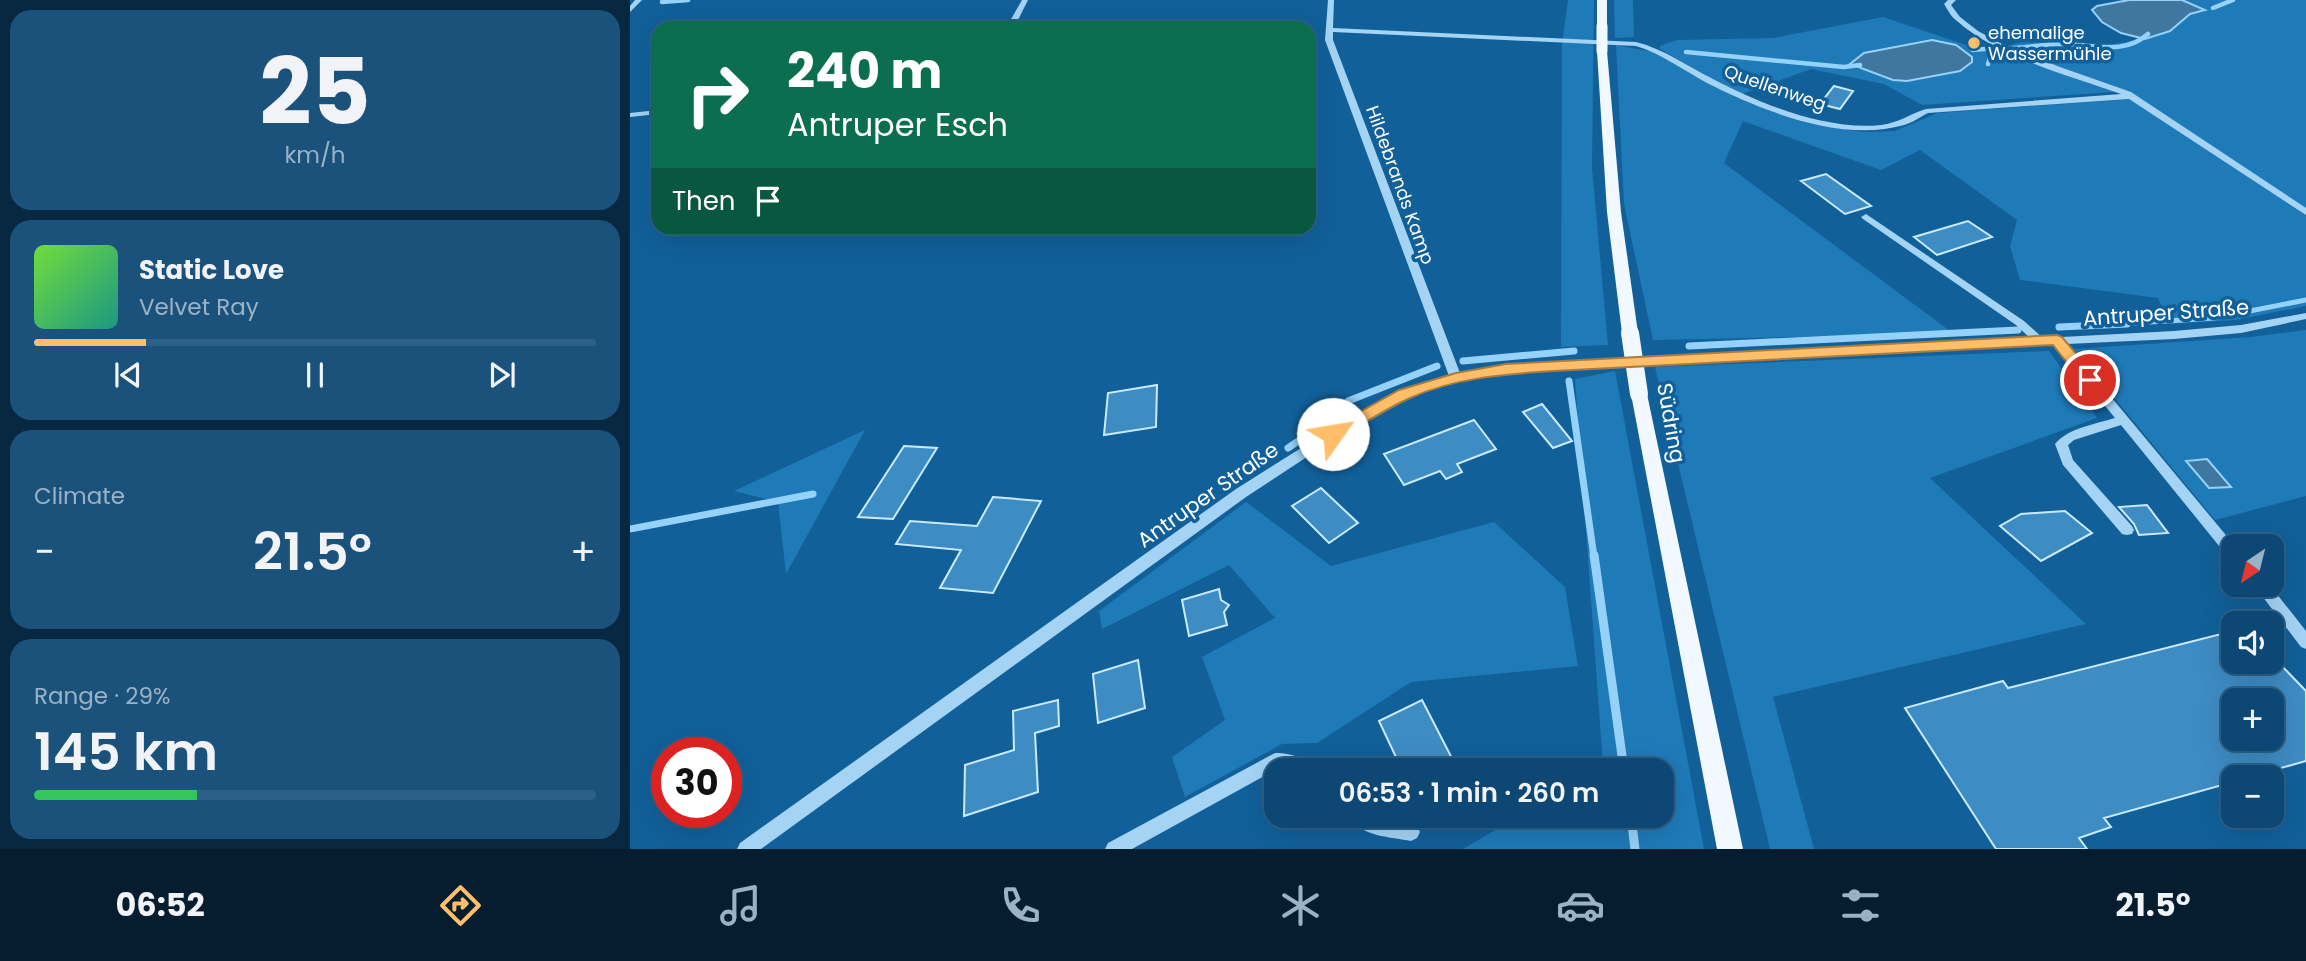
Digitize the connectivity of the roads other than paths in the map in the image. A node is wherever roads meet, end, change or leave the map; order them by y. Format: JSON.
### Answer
{"nodes":[{"id":1,"x":639,"y":0,"type":"edge"},
{"id":2,"x":1025,"y":0,"type":"edge"},
{"id":3,"x":1331,"y":0,"type":"edge"},
{"id":4,"x":1602,"y":0,"type":"edge"},
{"id":5,"x":1953,"y":0,"type":"edge"},
{"id":6,"x":630,"y":9,"type":"edge"},
{"id":7,"x":1014,"y":21,"type":"edge"},
{"id":8,"x":1330,"y":30,"type":"junction"},
{"id":9,"x":2132,"y":96,"type":"junction"},
{"id":10,"x":651,"y":113,"type":"edge"},
{"id":11,"x":630,"y":115,"type":"edge"},
{"id":12,"x":2306,"y":212,"type":"edge"},
{"id":13,"x":1866,"y":217,"type":"dead end"},
{"id":14,"x":2306,"y":316,"type":"edge"},
{"id":15,"x":2057,"y":340,"type":"junction"},
{"id":16,"x":2040,"y":341,"type":"junction"},
{"id":17,"x":1456,"y":378,"type":"junction"},
{"id":18,"x":2123,"y":420,"type":"junction"},
{"id":19,"x":2127,"y":530,"type":"dead end"},
{"id":20,"x":2221,"y":538,"type":"edge"},
{"id":21,"x":2270,"y":597,"type":"edge"},
{"id":22,"x":2306,"y":642,"type":"edge"},
{"id":23,"x":1264,"y":767,"type":"edge"},
{"id":24,"x":1390,"y":828,"type":"edge"},
{"id":25,"x":1411,"y":832,"type":"dead end"},
{"id":26,"x":746,"y":849,"type":"edge"},
{"id":27,"x":1114,"y":849,"type":"edge"},
{"id":28,"x":1730,"y":849,"type":"edge"}],
"edges":[{"from":1,"to":6,"type":"street"},
{"from":2,"to":7,"type":"street"},
{"from":3,"to":8,"type":"street","name":"Hildebrands Kamp"},
{"from":4,"to":28,"type":"main road","name":"Südring","bridge":true},
{"from":5,"to":9,"type":"street"},
{"from":8,"to":9,"type":"lane","name":"Quellenweg"},
{"from":8,"to":17,"type":"street","name":"Hildebrands Kamp"},
{"from":9,"to":12,"type":"street"},
{"from":10,"to":11,"type":"street"},
{"from":13,"to":16,"type":"street"},
{"from":14,"to":15,"type":"street","name":"Antruper Straße"},
{"from":15,"to":16,"type":"street","name":"Antruper Straße"},
{"from":15,"to":18,"type":"street"},
{"from":16,"to":17,"type":"street","name":"Antruper Straße"},
{"from":17,"to":26,"type":"street","name":"Antruper Straße"},
{"from":18,"to":19,"type":"street"},
{"from":18,"to":20,"type":"street"},
{"from":21,"to":22,"type":"street"},
{"from":23,"to":27,"type":"street"},
{"from":24,"to":25,"type":"street"}]}
